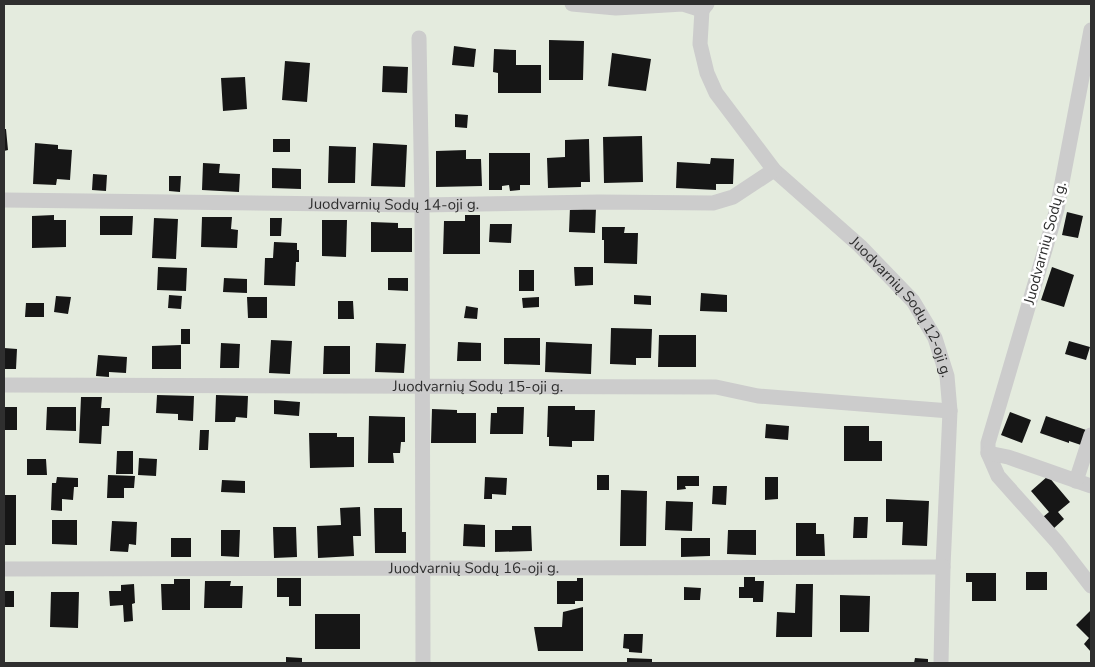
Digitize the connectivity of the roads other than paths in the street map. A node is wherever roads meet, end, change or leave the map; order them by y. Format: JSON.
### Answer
{"nodes":[{"id":1,"x":572,"y":4,"type":"edge"},
{"id":2,"x":705,"y":7,"type":"edge"},
{"id":3,"x":1091,"y":30,"type":"edge"},
{"id":4,"x":419,"y":38,"type":"dead end"},
{"id":5,"x":774,"y":170,"type":"junction"},
{"id":6,"x":4,"y":200,"type":"edge"},
{"id":7,"x":422,"y":204,"type":"junction"},
{"id":8,"x":4,"y":385,"type":"edge"},
{"id":9,"x":422,"y":387,"type":"junction"},
{"id":10,"x":950,"y":411,"type":"junction"},
{"id":11,"x":1091,"y":435,"type":"edge"},
{"id":12,"x":988,"y":454,"type":"junction"},
{"id":13,"x":1076,"y":481,"type":"junction"},
{"id":14,"x":1091,"y":486,"type":"edge"},
{"id":15,"x":422,"y":567,"type":"junction"},
{"id":16,"x":944,"y":567,"type":"junction"},
{"id":17,"x":4,"y":569,"type":"edge"},
{"id":18,"x":1091,"y":586,"type":"edge"},
{"id":19,"x":423,"y":663,"type":"edge"},
{"id":20,"x":941,"y":663,"type":"edge"}],
"edges":[{"from":1,"to":2,"type":"street"},
{"from":2,"to":5,"type":"street","name":"Juodvarnių Sodų 12-oji g."},
{"from":3,"to":12,"type":"street","name":"Juodvarnių Sodų g."},
{"from":4,"to":7,"type":"street"},
{"from":5,"to":7,"type":"street","name":"Juodvarnių Sodų 14-oji g."},
{"from":5,"to":10,"type":"street","name":"Juodvarnių Sodų 12-oji g."},
{"from":6,"to":7,"type":"street","name":"Juodvarnių Sodų 14-oji g."},
{"from":7,"to":9,"type":"street"},
{"from":8,"to":9,"type":"street","name":"Juodvarnių Sodų 15-oji g."},
{"from":9,"to":10,"type":"street","name":"Juodvarnių Sodų 15-oji g."},
{"from":9,"to":15,"type":"street"},
{"from":10,"to":16,"type":"street","name":"Juodvarnių Sodų 12-oji g."},
{"from":11,"to":13,"type":"street"},
{"from":12,"to":13,"type":"street"},
{"from":12,"to":18,"type":"street"},
{"from":13,"to":14,"type":"street"},
{"from":15,"to":16,"type":"street","name":"Juodvarnių Sodų 16-oji g."},
{"from":15,"to":17,"type":"street","name":"Juodvarnių Sodų 16-oji g."},
{"from":15,"to":19,"type":"street"},
{"from":16,"to":20,"type":"street","name":"Juodvarnių Sodų 12-oji g."}]}
